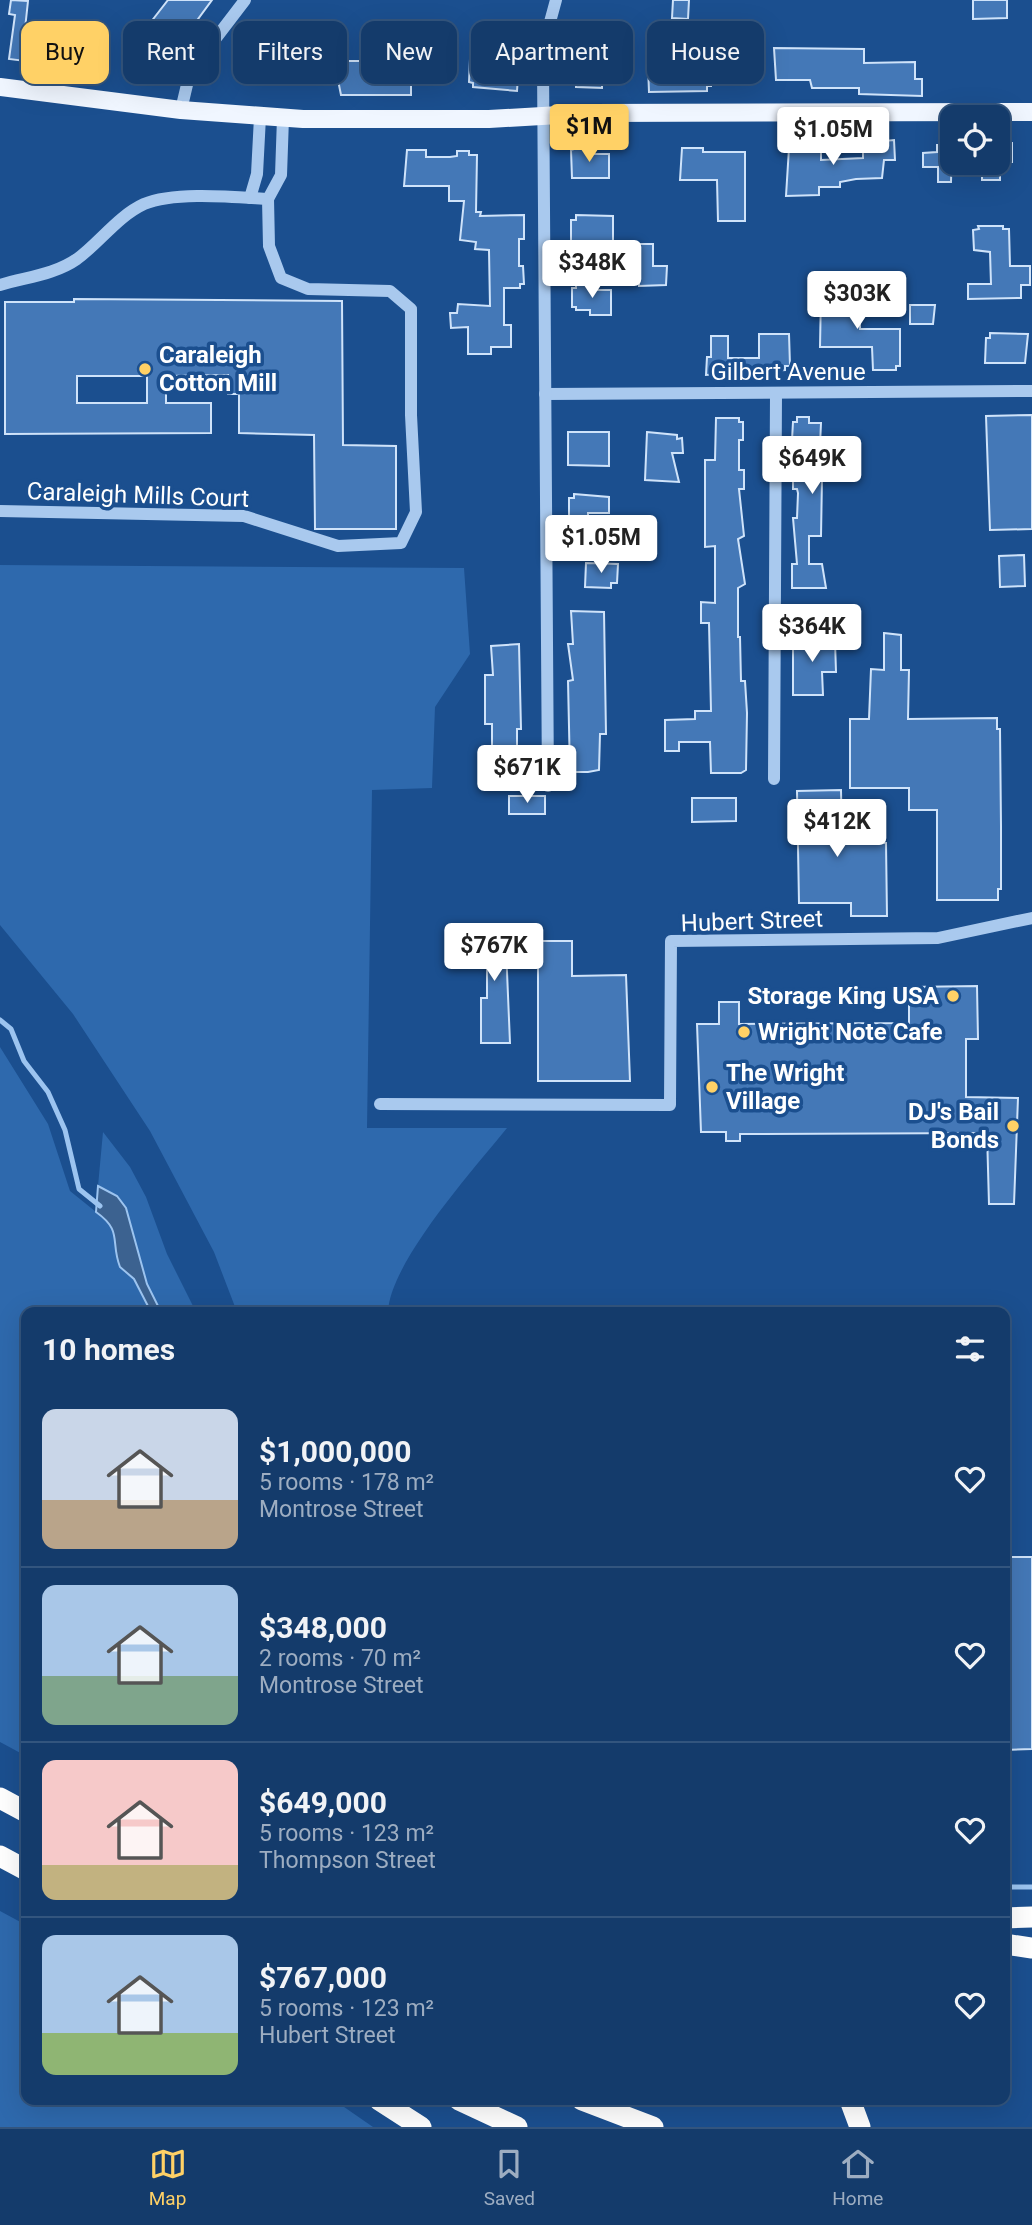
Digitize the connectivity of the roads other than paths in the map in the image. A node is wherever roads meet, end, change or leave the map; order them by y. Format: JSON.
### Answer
{"nodes":[{"id":1,"x":245,"y":0,"type":"edge"},
{"id":2,"x":556,"y":0,"type":"edge"},
{"id":3,"x":0,"y":87,"type":"edge"},
{"id":4,"x":181,"y":110,"type":"junction"},
{"id":5,"x":1032,"y":112,"type":"edge"},
{"id":6,"x":543,"y":116,"type":"junction"},
{"id":7,"x":260,"y":117,"type":"junction"},
{"id":8,"x":283,"y":118,"type":"junction"},
{"id":9,"x":250,"y":198,"type":"junction"},
{"id":10,"x":268,"y":199,"type":"junction"},
{"id":11,"x":0,"y":285,"type":"edge"},
{"id":12,"x":1032,"y":391,"type":"edge"},
{"id":13,"x":776,"y":393,"type":"junction"},
{"id":14,"x":545,"y":394,"type":"junction"},
{"id":15,"x":0,"y":511,"type":"edge"},
{"id":16,"x":774,"y":779,"type":"dead end"},
{"id":17,"x":548,"y":786,"type":"dead end"},
{"id":18,"x":1032,"y":918,"type":"edge"},
{"id":19,"x":380,"y":1104,"type":"dead end"},
{"id":20,"x":0,"y":1856,"type":"edge"},
{"id":21,"x":21,"y":1867,"type":"edge"},
{"id":22,"x":1032,"y":1917,"type":"edge"},
{"id":23,"x":1010,"y":1918,"type":"edge"},
{"id":24,"x":1010,"y":1945,"type":"edge"},
{"id":25,"x":1032,"y":1948,"type":"edge"},
{"id":26,"x":387,"y":2105,"type":"edge"},
{"id":27,"x":470,"y":2105,"type":"edge"},
{"id":28,"x":595,"y":2105,"type":"edge"},
{"id":29,"x":852,"y":2105,"type":"edge"},
{"id":30,"x":421,"y":2127,"type":"edge"},
{"id":31,"x":517,"y":2127,"type":"edge"},
{"id":32,"x":653,"y":2127,"type":"edge"},
{"id":33,"x":860,"y":2127,"type":"edge"}],
"edges":[{"from":1,"to":4,"type":"street"},
{"from":2,"to":6,"type":"street"},
{"from":3,"to":4,"type":"main road"},
{"from":4,"to":7,"type":"main road"},
{"from":5,"to":6,"type":"main road"},
{"from":6,"to":8,"type":"main road"},
{"from":6,"to":14,"type":"street"},
{"from":7,"to":8,"type":"main road"},
{"from":7,"to":9,"type":"street"},
{"from":8,"to":10,"type":"street","name":"Caraleigh Mills Court"},
{"from":9,"to":10,"type":"street"},
{"from":9,"to":11,"type":"street"},
{"from":10,"to":15,"type":"street","name":"Caraleigh Mills Court"},
{"from":12,"to":13,"type":"street","name":"Gilbert Avenue"},
{"from":13,"to":14,"type":"street","name":"Gilbert Avenue"},
{"from":13,"to":16,"type":"street"},
{"from":14,"to":17,"type":"street"},
{"from":18,"to":19,"type":"street","name":"Hubert Street"},
{"from":20,"to":21,"type":"highway"},
{"from":22,"to":23,"type":"highway"},
{"from":24,"to":25,"type":"highway"},
{"from":26,"to":30,"type":"highway"},
{"from":27,"to":31,"type":"highway"},
{"from":28,"to":32,"type":"highway"},
{"from":29,"to":33,"type":"highway"}]}
